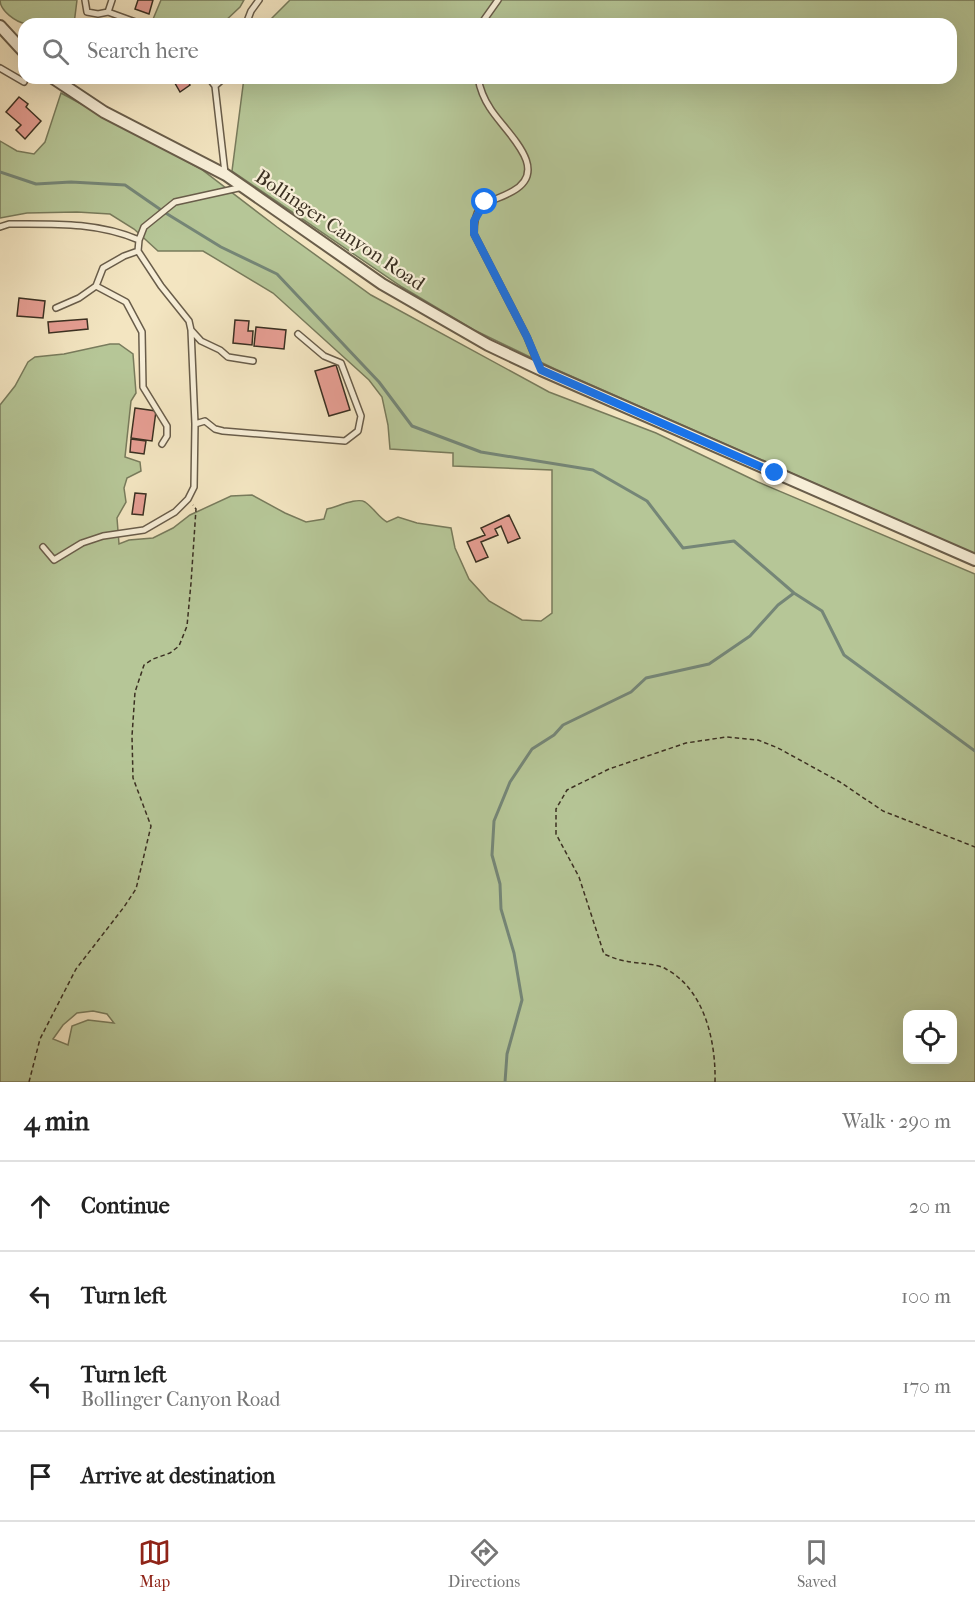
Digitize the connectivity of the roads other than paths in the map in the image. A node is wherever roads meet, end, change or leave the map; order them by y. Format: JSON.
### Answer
{"nodes":[{"id":1,"x":86,"y":0,"type":"edge"},
{"id":2,"x":112,"y":0,"type":"edge"},
{"id":3,"x":259,"y":0,"type":"edge"},
{"id":4,"x":498,"y":0,"type":"edge"},
{"id":5,"x":108,"y":12,"type":"junction"},
{"id":6,"x":124,"y":18,"type":"edge"},
{"id":7,"x":248,"y":18,"type":"edge"},
{"id":8,"x":485,"y":18,"type":"edge"},
{"id":9,"x":0,"y":26,"type":"edge"},
{"id":10,"x":18,"y":46,"type":"edge"},
{"id":11,"x":0,"y":68,"type":"edge"},
{"id":12,"x":18,"y":78,"type":"edge"},
{"id":13,"x":62,"y":84,"type":"edge"},
{"id":14,"x":218,"y":84,"type":"edge"},
{"id":15,"x":480,"y":84,"type":"edge"},
{"id":16,"x":215,"y":86,"type":"joint"},
{"id":17,"x":226,"y":175,"type":"junction"},
{"id":18,"x":244,"y":187,"type":"junction"},
{"id":19,"x":0,"y":227,"type":"edge"},
{"id":20,"x":139,"y":240,"type":"junction"},
{"id":21,"x":138,"y":251,"type":"junction"},
{"id":22,"x":96,"y":286,"type":"junction"},
{"id":23,"x":56,"y":308,"type":"dead end"},
{"id":24,"x":191,"y":330,"type":"junction"},
{"id":25,"x":298,"y":334,"type":"dead end"},
{"id":26,"x":253,"y":361,"type":"dead end"},
{"id":27,"x":541,"y":370,"type":"junction"},
{"id":28,"x":195,"y":424,"type":"junction"},
{"id":29,"x":162,"y":444,"type":"dead end"},
{"id":30,"x":43,"y":547,"type":"dead end"},
{"id":31,"x":975,"y":561,"type":"edge"}],
"edges":[{"from":1,"to":5,"type":"lane"},
{"from":2,"to":5,"type":"lane"},
{"from":3,"to":7,"type":"lane"},
{"from":4,"to":8,"type":"lane"},
{"from":5,"to":6,"type":"lane"},
{"from":9,"to":10,"type":"street"},
{"from":11,"to":12,"type":"lane"},
{"from":13,"to":17,"type":"street","name":"Bollinger Canyon Road"},
{"from":14,"to":16,"type":"lane"},
{"from":15,"to":27,"type":"lane"},
{"from":16,"to":17,"type":"lane"},
{"from":17,"to":18,"type":"street","name":"Bollinger Canyon Road"},
{"from":18,"to":20,"type":"lane"},
{"from":18,"to":27,"type":"street","name":"Bollinger Canyon Road"},
{"from":19,"to":20,"type":"lane"},
{"from":20,"to":21,"type":"lane"},
{"from":21,"to":22,"type":"lane"},
{"from":21,"to":24,"type":"lane"},
{"from":22,"to":23,"type":"lane"},
{"from":22,"to":29,"type":"lane"},
{"from":24,"to":26,"type":"lane"},
{"from":24,"to":28,"type":"lane"},
{"from":25,"to":28,"type":"lane"},
{"from":27,"to":31,"type":"street","name":"Bollinger Canyon Road"},
{"from":28,"to":30,"type":"lane"}]}
